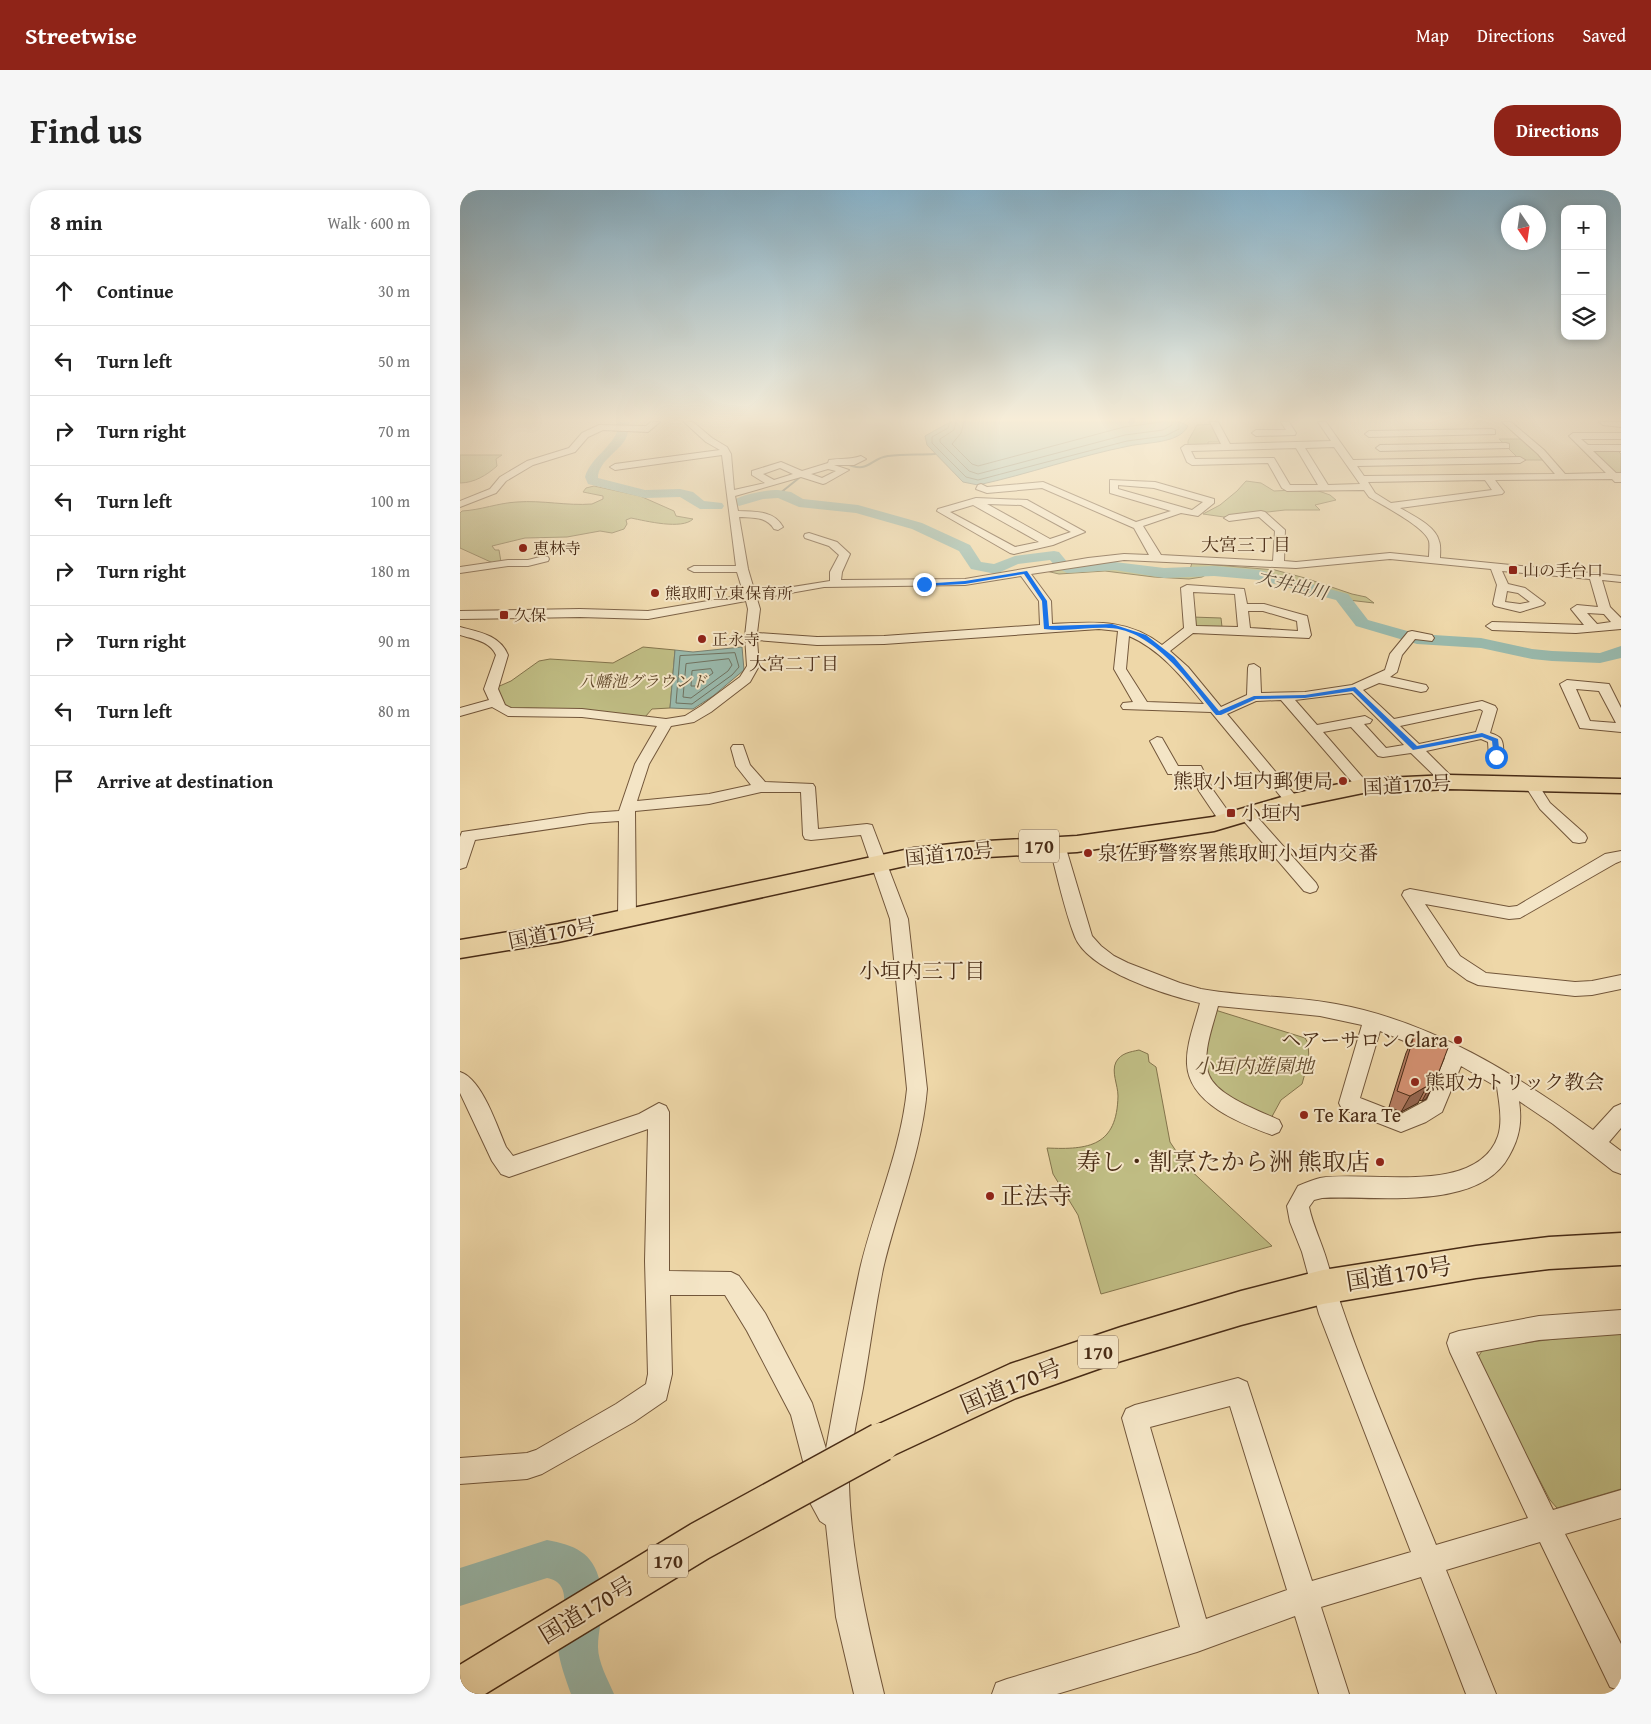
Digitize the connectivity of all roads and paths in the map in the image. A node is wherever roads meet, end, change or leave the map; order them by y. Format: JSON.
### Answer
{"nodes":[{"id":1,"x":492,"y":492,"type":"edge"},
{"id":2,"x":737,"y":492,"type":"edge"},
{"id":3,"x":1059,"y":492,"type":"edge"},
{"id":4,"x":1117,"y":492,"type":"edge"},
{"id":5,"x":1188,"y":492,"type":"edge"},
{"id":6,"x":1371,"y":492,"type":"edge"},
{"id":7,"x":1412,"y":492,"type":"edge"},
{"id":8,"x":1498,"y":492,"type":"edge"},
{"id":9,"x":730,"y":494,"type":"joint"},
{"id":10,"x":974,"y":502,"type":"junction"},
{"id":11,"x":1423,"y":502,"type":"junction"},
{"id":12,"x":460,"y":504,"type":"edge"},
{"id":13,"x":1389,"y":506,"type":"junction"},
{"id":14,"x":1181,"y":509,"type":"junction"},
{"id":15,"x":733,"y":514,"type":"junction"},
{"id":16,"x":1229,"y":518,"type":"dead end"},
{"id":17,"x":1136,"y":525,"type":"junction"},
{"id":18,"x":778,"y":527,"type":"dead end"},
{"id":19,"x":830,"y":531,"type":"dead end"},
{"id":20,"x":1056,"y":549,"type":"junction"},
{"id":21,"x":1156,"y":558,"type":"junction"},
{"id":22,"x":544,"y":559,"type":"dead end"},
{"id":23,"x":1436,"y":560,"type":"junction"},
{"id":24,"x":1071,"y":564,"type":"junction"},
{"id":25,"x":1278,"y":564,"type":"junction"},
{"id":26,"x":1495,"y":566,"type":"junction"},
{"id":27,"x":694,"y":569,"type":"dead end"},
{"id":28,"x":742,"y":569,"type":"junction"},
{"id":29,"x":460,"y":570,"type":"edge"},
{"id":30,"x":1025,"y":572,"type":"junction"},
{"id":31,"x":1595,"y":576,"type":"junction"},
{"id":32,"x":1621,"y":579,"type":"edge"},
{"id":33,"x":835,"y":583,"type":"junction"},
{"id":34,"x":1502,"y":587,"type":"dead end"},
{"id":35,"x":751,"y":597,"type":"junction"},
{"id":36,"x":1242,"y":607,"type":"junction"},
{"id":37,"x":1606,"y":611,"type":"junction"},
{"id":38,"x":460,"y":615,"type":"edge"},
{"id":39,"x":1492,"y":626,"type":"dead end"},
{"id":40,"x":1046,"y":628,"type":"junction"},
{"id":41,"x":1190,"y":628,"type":"junction"},
{"id":42,"x":1594,"y":628,"type":"junction"},
{"id":43,"x":1124,"y":629,"type":"junction"},
{"id":44,"x":460,"y":631,"type":"edge"},
{"id":45,"x":1244,"y":631,"type":"junction"},
{"id":46,"x":751,"y":636,"type":"junction"},
{"id":47,"x":1428,"y":638,"type":"dead end"},
{"id":48,"x":1163,"y":650,"type":"junction"},
{"id":49,"x":1254,"y":668,"type":"dead end"},
{"id":50,"x":1376,"y":678,"type":"junction"},
{"id":51,"x":1355,"y":688,"type":"junction"},
{"id":52,"x":1420,"y":688,"type":"dead end"},
{"id":53,"x":1254,"y":697,"type":"junction"},
{"id":54,"x":1285,"y":697,"type":"junction"},
{"id":55,"x":496,"y":702,"type":"junction"},
{"id":56,"x":1216,"y":711,"type":"junction"},
{"id":57,"x":460,"y":712,"type":"edge"},
{"id":58,"x":1386,"y":720,"type":"junction"},
{"id":59,"x":1354,"y":722,"type":"junction"},
{"id":60,"x":1621,"y":722,"type":"edge"},
{"id":61,"x":666,"y":723,"type":"junction"},
{"id":62,"x":1621,"y":728,"type":"edge"},
{"id":63,"x":1314,"y":730,"type":"junction"},
{"id":64,"x":1482,"y":735,"type":"junction"},
{"id":65,"x":1157,"y":741,"type":"dead end"},
{"id":66,"x":738,"y":748,"type":"dead end"},
{"id":67,"x":1415,"y":748,"type":"junction"},
{"id":68,"x":1496,"y":757,"type":"dead end"},
{"id":69,"x":1449,"y":782,"type":"junction"},
{"id":70,"x":1531,"y":784,"type":"junction"},
{"id":71,"x":1363,"y":786,"type":"junction"},
{"id":72,"x":1621,"y":786,"type":"edge"},
{"id":73,"x":761,"y":787,"type":"junction"},
{"id":74,"x":1292,"y":801,"type":"junction"},
{"id":75,"x":627,"y":811,"type":"junction"},
{"id":76,"x":1237,"y":818,"type":"junction"},
{"id":77,"x":1579,"y":838,"type":"dead end"},
{"id":78,"x":1057,"y":845,"type":"junction"},
{"id":79,"x":1621,"y":856,"type":"edge"},
{"id":80,"x":460,"y":863,"type":"edge"},
{"id":81,"x":878,"y":863,"type":"junction"},
{"id":82,"x":1310,"y":888,"type":"dead end"},
{"id":83,"x":627,"y":918,"type":"junction"},
{"id":84,"x":460,"y":949,"type":"edge"},
{"id":85,"x":1621,"y":982,"type":"edge"},
{"id":86,"x":1210,"y":998,"type":"junction"},
{"id":87,"x":1373,"y":1021,"type":"junction"},
{"id":88,"x":1456,"y":1054,"type":"junction"},
{"id":89,"x":460,"y":1080,"type":"edge"},
{"id":90,"x":1506,"y":1083,"type":"junction"},
{"id":91,"x":1621,"y":1113,"type":"edge"},
{"id":92,"x":1272,"y":1126,"type":"dead end"},
{"id":93,"x":1595,"y":1143,"type":"junction"},
{"id":94,"x":1621,"y":1164,"type":"edge"},
{"id":95,"x":1621,"y":1249,"type":"edge"},
{"id":96,"x":658,"y":1280,"type":"junction"},
{"id":97,"x":1323,"y":1287,"type":"junction"},
{"id":98,"x":1621,"y":1322,"type":"edge"},
{"id":99,"x":460,"y":1471,"type":"edge"},
{"id":100,"x":1621,"y":1504,"type":"edge"},
{"id":101,"x":840,"y":1518,"type":"junction"},
{"id":102,"x":1547,"y":1527,"type":"junction"},
{"id":103,"x":1428,"y":1561,"type":"junction"},
{"id":104,"x":1304,"y":1598,"type":"junction"},
{"id":105,"x":1197,"y":1637,"type":"junction"},
{"id":106,"x":1621,"y":1676,"type":"edge"},
{"id":107,"x":460,"y":1687,"type":"edge"},
{"id":108,"x":869,"y":1694,"type":"edge"},
{"id":109,"x":1007,"y":1694,"type":"edge"},
{"id":110,"x":1334,"y":1694,"type":"edge"},
{"id":111,"x":1481,"y":1694,"type":"edge"}],
"edges":[{"from":1,"to":12,"type":"street"},
{"from":2,"to":9,"type":"street"},
{"from":3,"to":17,"type":"street"},
{"from":4,"to":14,"type":"street"},
{"from":5,"to":14,"type":"street"},
{"from":6,"to":13,"type":"street"},
{"from":7,"to":11,"type":"street"},
{"from":8,"to":11,"type":"street"},
{"from":9,"to":15,"type":"street"},
{"from":10,"to":20,"type":"street"},
{"from":10,"to":20,"type":"street"},
{"from":10,"to":20,"type":"street"},
{"from":11,"to":13,"type":"street"},
{"from":13,"to":23,"type":"street"},
{"from":14,"to":17,"type":"street"},
{"from":15,"to":18,"type":"street"},
{"from":15,"to":28,"type":"street"},
{"from":16,"to":25,"type":"street"},
{"from":17,"to":21,"type":"street"},
{"from":19,"to":33,"type":"street"},
{"from":20,"to":24,"type":"street"},
{"from":21,"to":24,"type":"street"},
{"from":21,"to":25,"type":"street"},
{"from":22,"to":29,"type":"street"},
{"from":23,"to":25,"type":"street"},
{"from":23,"to":26,"type":"street"},
{"from":24,"to":30,"type":"street"},
{"from":26,"to":31,"type":"street"},
{"from":26,"to":34,"type":"street"},
{"from":27,"to":28,"type":"street"},
{"from":28,"to":35,"type":"street"},
{"from":30,"to":33,"type":"street"},
{"from":30,"to":40,"type":"street"},
{"from":31,"to":32,"type":"street"},
{"from":31,"to":37,"type":"street"},
{"from":33,"to":35,"type":"street"},
{"from":35,"to":38,"type":"street"},
{"from":35,"to":46,"type":"street"},
{"from":36,"to":41,"type":"street"},
{"from":36,"to":45,"type":"street"},
{"from":36,"to":45,"type":"street"},
{"from":37,"to":42,"type":"street"},
{"from":37,"to":42,"type":"street"},
{"from":39,"to":42,"type":"street"},
{"from":40,"to":43,"type":"street"},
{"from":40,"to":46,"type":"street"},
{"from":41,"to":45,"type":"street"},
{"from":41,"to":48,"type":"street"},
{"from":43,"to":48,"type":"street"},
{"from":43,"to":56,"type":"street"},
{"from":44,"to":55,"type":"street"},
{"from":46,"to":61,"type":"street"},
{"from":47,"to":50,"type":"street"},
{"from":48,"to":56,"type":"street"},
{"from":49,"to":53,"type":"street"},
{"from":50,"to":51,"type":"street"},
{"from":50,"to":52,"type":"street"},
{"from":51,"to":54,"type":"street"},
{"from":51,"to":58,"type":"street"},
{"from":53,"to":54,"type":"street"},
{"from":53,"to":56,"type":"street"},
{"from":54,"to":63,"type":"street"},
{"from":55,"to":57,"type":"street"},
{"from":55,"to":61,"type":"street"},
{"from":56,"to":74,"type":"street"},
{"from":58,"to":59,"type":"street"},
{"from":58,"to":64,"type":"street"},
{"from":58,"to":67,"type":"street"},
{"from":59,"to":63,"type":"street"},
{"from":59,"to":67,"type":"street"},
{"from":60,"to":62,"type":"street"},
{"from":61,"to":75,"type":"street"},
{"from":63,"to":71,"type":"street"},
{"from":64,"to":67,"type":"street"},
{"from":64,"to":68,"type":"street"},
{"from":65,"to":76,"type":"street"},
{"from":66,"to":73,"type":"street"},
{"from":67,"to":69,"type":"street"},
{"from":69,"to":70,"type":"highway","name":"国道170号","number":"170"},
{"from":69,"to":71,"type":"highway","name":"国道170号","number":"170"},
{"from":70,"to":72,"type":"highway","name":"国道170号","number":"170"},
{"from":70,"to":77,"type":"street"},
{"from":71,"to":74,"type":"highway","name":"国道170号","number":"170"},
{"from":73,"to":75,"type":"street"},
{"from":73,"to":81,"type":"street"},
{"from":74,"to":76,"type":"highway","name":"国道170号","number":"170"},
{"from":75,"to":80,"type":"street"},
{"from":75,"to":83,"type":"street"},
{"from":76,"to":78,"type":"highway","name":"国道170号","number":"170"},
{"from":76,"to":82,"type":"street"},
{"from":78,"to":81,"type":"highway","name":"国道170号","number":"170"},
{"from":78,"to":86,"type":"street"},
{"from":79,"to":85,"type":"street"},
{"from":81,"to":83,"type":"highway","name":"国道170号","number":"170"},
{"from":81,"to":101,"type":"street"},
{"from":83,"to":84,"type":"highway","name":"国道170号","number":"170"},
{"from":86,"to":87,"type":"street"},
{"from":86,"to":92,"type":"street"},
{"from":87,"to":88,"type":"street"},
{"from":87,"to":88,"type":"street"},
{"from":88,"to":90,"type":"street"},
{"from":89,"to":96,"type":"street"},
{"from":90,"to":93,"type":"street"},
{"from":90,"to":97,"type":"street"},
{"from":91,"to":93,"type":"street"},
{"from":93,"to":94,"type":"street"},
{"from":95,"to":97,"type":"highway","name":"国道170号","number":"170"},
{"from":96,"to":99,"type":"street"},
{"from":96,"to":101,"type":"street"},
{"from":97,"to":103,"type":"street"},
{"from":97,"to":107,"type":"highway","name":"国道170号","number":"170","bridge":true},
{"from":98,"to":102,"type":"street"},
{"from":100,"to":102,"type":"street"},
{"from":101,"to":108,"type":"street"},
{"from":102,"to":103,"type":"street"},
{"from":102,"to":106,"type":"street"},
{"from":103,"to":104,"type":"street"},
{"from":103,"to":111,"type":"street"},
{"from":104,"to":105,"type":"street"},
{"from":104,"to":105,"type":"street"},
{"from":104,"to":110,"type":"street"},
{"from":105,"to":109,"type":"street"}]}
